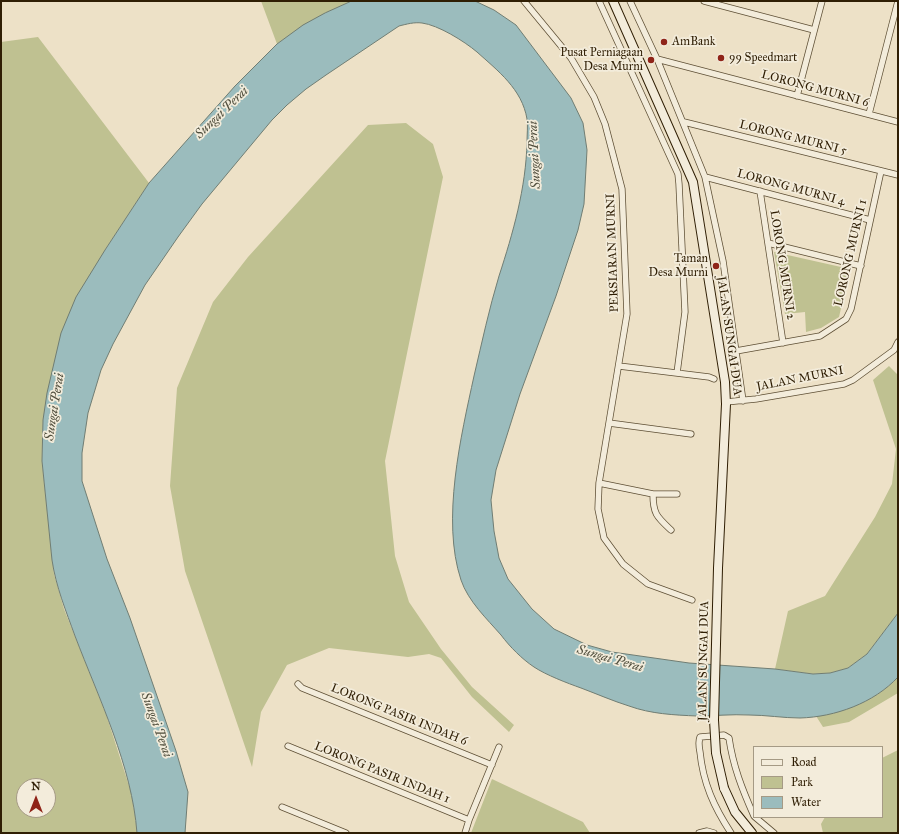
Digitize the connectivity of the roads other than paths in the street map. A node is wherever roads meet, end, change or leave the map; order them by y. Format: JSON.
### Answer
{"nodes":[{"id":1,"x":524,"y":1,"type":"edge"},
{"id":2,"x":599,"y":1,"type":"edge"},
{"id":3,"x":613,"y":1,"type":"edge"},
{"id":4,"x":630,"y":1,"type":"edge"},
{"id":5,"x":704,"y":1,"type":"edge"},
{"id":6,"x":822,"y":1,"type":"edge"},
{"id":7,"x":898,"y":1,"type":"edge"},
{"id":8,"x":814,"y":30,"type":"junction"},
{"id":9,"x":657,"y":60,"type":"junction"},
{"id":10,"x":797,"y":96,"type":"junction"},
{"id":11,"x":869,"y":114,"type":"junction"},
{"id":12,"x":684,"y":122,"type":"junction"},
{"id":13,"x":898,"y":122,"type":"edge"},
{"id":14,"x":687,"y":166,"type":"junction"},
{"id":15,"x":675,"y":167,"type":"junction"},
{"id":16,"x":881,"y":171,"type":"junction"},
{"id":17,"x":678,"y":174,"type":"junction"},
{"id":18,"x":898,"y":175,"type":"edge"},
{"id":19,"x":705,"y":177,"type":"junction"},
{"id":20,"x":760,"y":191,"type":"junction"},
{"id":21,"x":870,"y":220,"type":"junction"},
{"id":22,"x":768,"y":243,"type":"junction"},
{"id":23,"x":861,"y":266,"type":"junction"},
{"id":24,"x":898,"y":342,"type":"edge"},
{"id":25,"x":783,"y":343,"type":"junction"},
{"id":26,"x":736,"y":351,"type":"junction"},
{"id":27,"x":619,"y":366,"type":"junction"},
{"id":28,"x":677,"y":373,"type":"junction"},
{"id":29,"x":714,"y":379,"type":"dead end"},
{"id":30,"x":743,"y":401,"type":"junction"},
{"id":31,"x":726,"y":402,"type":"junction"},
{"id":32,"x":609,"y":423,"type":"junction"},
{"id":33,"x":691,"y":434,"type":"dead end"},
{"id":34,"x":599,"y":483,"type":"junction"},
{"id":35,"x":653,"y":494,"type":"junction"},
{"id":36,"x":677,"y":494,"type":"dead end"},
{"id":37,"x":671,"y":530,"type":"dead end"},
{"id":38,"x":692,"y":600,"type":"dead end"},
{"id":39,"x":298,"y":684,"type":"dead end"},
{"id":40,"x":288,"y":746,"type":"dead end"},
{"id":41,"x":499,"y":747,"type":"dead end"},
{"id":42,"x":492,"y":765,"type":"junction"},
{"id":43,"x":282,"y":807,"type":"dead end"},
{"id":44,"x":753,"y":814,"type":"edge"},
{"id":45,"x":756,"y":818,"type":"edge"},
{"id":46,"x":469,"y":820,"type":"junction"},
{"id":47,"x":346,"y":833,"type":"edge"},
{"id":48,"x":465,"y":833,"type":"edge"},
{"id":49,"x":699,"y":833,"type":"edge"},
{"id":50,"x":714,"y":833,"type":"edge"},
{"id":51,"x":731,"y":833,"type":"edge"},
{"id":52,"x":752,"y":833,"type":"edge"},
{"id":53,"x":774,"y":833,"type":"edge"}],
"edges":[{"from":1,"to":27,"type":"street","name":"PERSIARAN MURNI"},
{"from":2,"to":15,"type":"street"},
{"from":3,"to":14,"type":"main road","name":"JALAN SUNGAI DUA"},
{"from":4,"to":9,"type":"street"},
{"from":5,"to":8,"type":"street"},
{"from":6,"to":8,"type":"street"},
{"from":7,"to":11,"type":"street"},
{"from":8,"to":10,"type":"street"},
{"from":9,"to":10,"type":"street","name":"LORONG MURNI 6"},
{"from":9,"to":12,"type":"street"},
{"from":10,"to":11,"type":"street","name":"LORONG MURNI 6"},
{"from":11,"to":13,"type":"street","name":"LORONG MURNI 6"},
{"from":12,"to":16,"type":"street","name":"LORONG MURNI 5"},
{"from":12,"to":19,"type":"street"},
{"from":14,"to":15,"type":"street"},
{"from":14,"to":17,"type":"street"},
{"from":14,"to":31,"type":"main road","name":"JALAN SUNGAI DUA"},
{"from":15,"to":17,"type":"street"},
{"from":16,"to":18,"type":"street","name":"LORONG MURNI 5"},
{"from":16,"to":21,"type":"street","name":"LORONG MURNI 1"},
{"from":17,"to":28,"type":"street"},
{"from":19,"to":20,"type":"street","name":"LORONG MURNI 4"},
{"from":19,"to":26,"type":"street"},
{"from":20,"to":21,"type":"street","name":"LORONG MURNI 4"},
{"from":20,"to":22,"type":"street","name":"LORONG MURNI 2"},
{"from":21,"to":23,"type":"street","name":"LORONG MURNI 1"},
{"from":22,"to":23,"type":"street"},
{"from":22,"to":25,"type":"street","name":"LORONG MURNI 2"},
{"from":23,"to":25,"type":"street","name":"LORONG MURNI 1"},
{"from":24,"to":30,"type":"street","name":"JALAN MURNI"},
{"from":25,"to":26,"type":"street","name":"LORONG MURNI 1"},
{"from":26,"to":30,"type":"street"},
{"from":27,"to":28,"type":"street"},
{"from":27,"to":32,"type":"street","name":"PERSIARAN MURNI"},
{"from":28,"to":29,"type":"street"},
{"from":30,"to":31,"type":"street","name":"JALAN MURNI"},
{"from":31,"to":52,"type":"main road","name":"JALAN SUNGAI DUA","bridge":true},
{"from":32,"to":33,"type":"street"},
{"from":32,"to":34,"type":"street","name":"PERSIARAN MURNI"},
{"from":34,"to":35,"type":"street"},
{"from":34,"to":38,"type":"street","name":"PERSIARAN MURNI"},
{"from":35,"to":36,"type":"street"},
{"from":35,"to":37,"type":"street"},
{"from":39,"to":42,"type":"street","name":"LORONG PASIR INDAH 6"},
{"from":40,"to":46,"type":"street","name":"LORONG PASIR INDAH 1"},
{"from":41,"to":42,"type":"street"},
{"from":42,"to":46,"type":"street"},
{"from":43,"to":47,"type":"street"},
{"from":44,"to":51,"type":"street"},
{"from":45,"to":53,"type":"street"},
{"from":46,"to":48,"type":"street"},
{"from":49,"to":50,"type":"street"}]}
